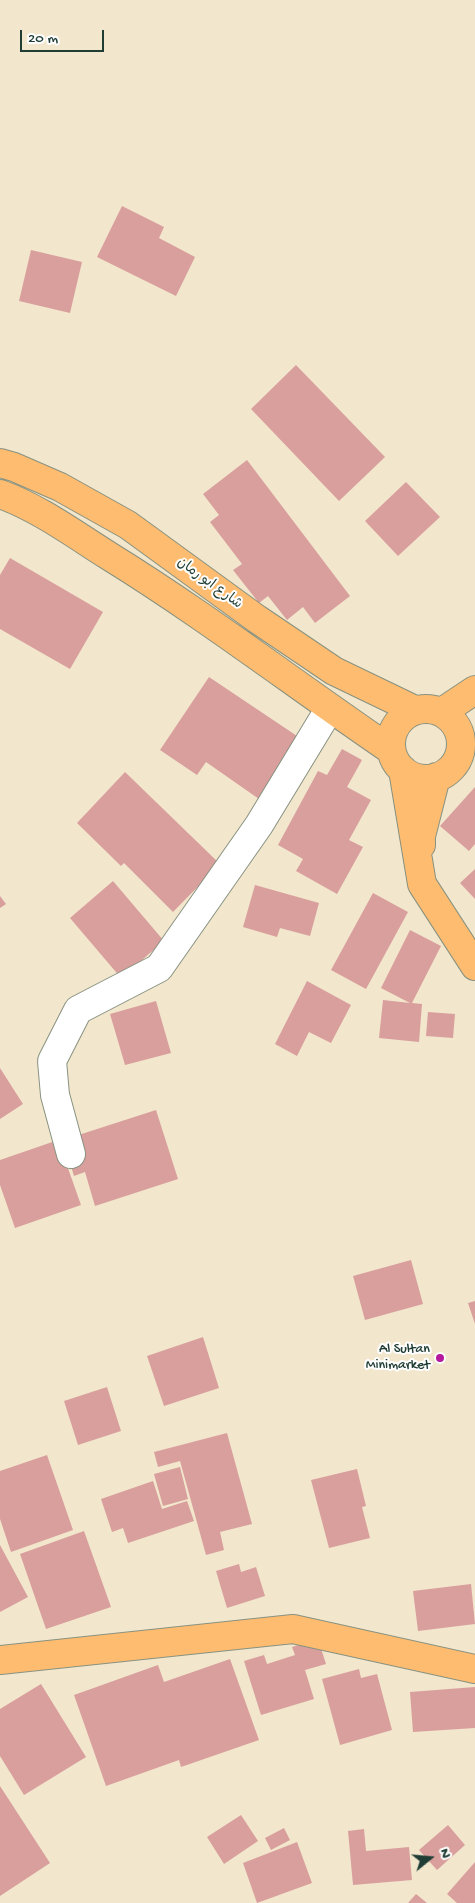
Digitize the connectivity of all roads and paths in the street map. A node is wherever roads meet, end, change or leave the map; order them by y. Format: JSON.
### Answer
{"nodes":[{"id":1,"x":0,"y":463,"type":"edge"},
{"id":2,"x":0,"y":494,"type":"edge"},
{"id":3,"x":475,"y":690,"type":"edge"},
{"id":4,"x":330,"y":708,"type":"junction"},
{"id":5,"x":428,"y":711,"type":"junction"},
{"id":6,"x":468,"y":744,"type":"edge"},
{"id":7,"x":397,"y":760,"type":"junction"},
{"id":8,"x":436,"y":777,"type":"junction"},
{"id":9,"x":422,"y":884,"type":"junction"},
{"id":10,"x":475,"y":966,"type":"edge"},
{"id":11,"x":71,"y":1154,"type":"dead end"},
{"id":12,"x":0,"y":1660,"type":"edge"},
{"id":13,"x":475,"y":1669,"type":"edge"}],
"edges":[{"from":1,"to":5,"type":"main road","name":"شارع ابو رمان"},
{"from":2,"to":4,"type":"main road"},
{"from":3,"to":5,"type":"main road"},
{"from":4,"to":7,"type":"main road"},
{"from":4,"to":11,"type":"street"},
{"from":5,"to":6,"type":"main road"},
{"from":5,"to":7,"type":"main road"},
{"from":6,"to":8,"type":"main road"},
{"from":7,"to":8,"type":"main road"},
{"from":7,"to":9,"type":"main road"},
{"from":8,"to":9,"type":"main road"},
{"from":9,"to":10,"type":"main road"},
{"from":12,"to":13,"type":"main road"}]}
